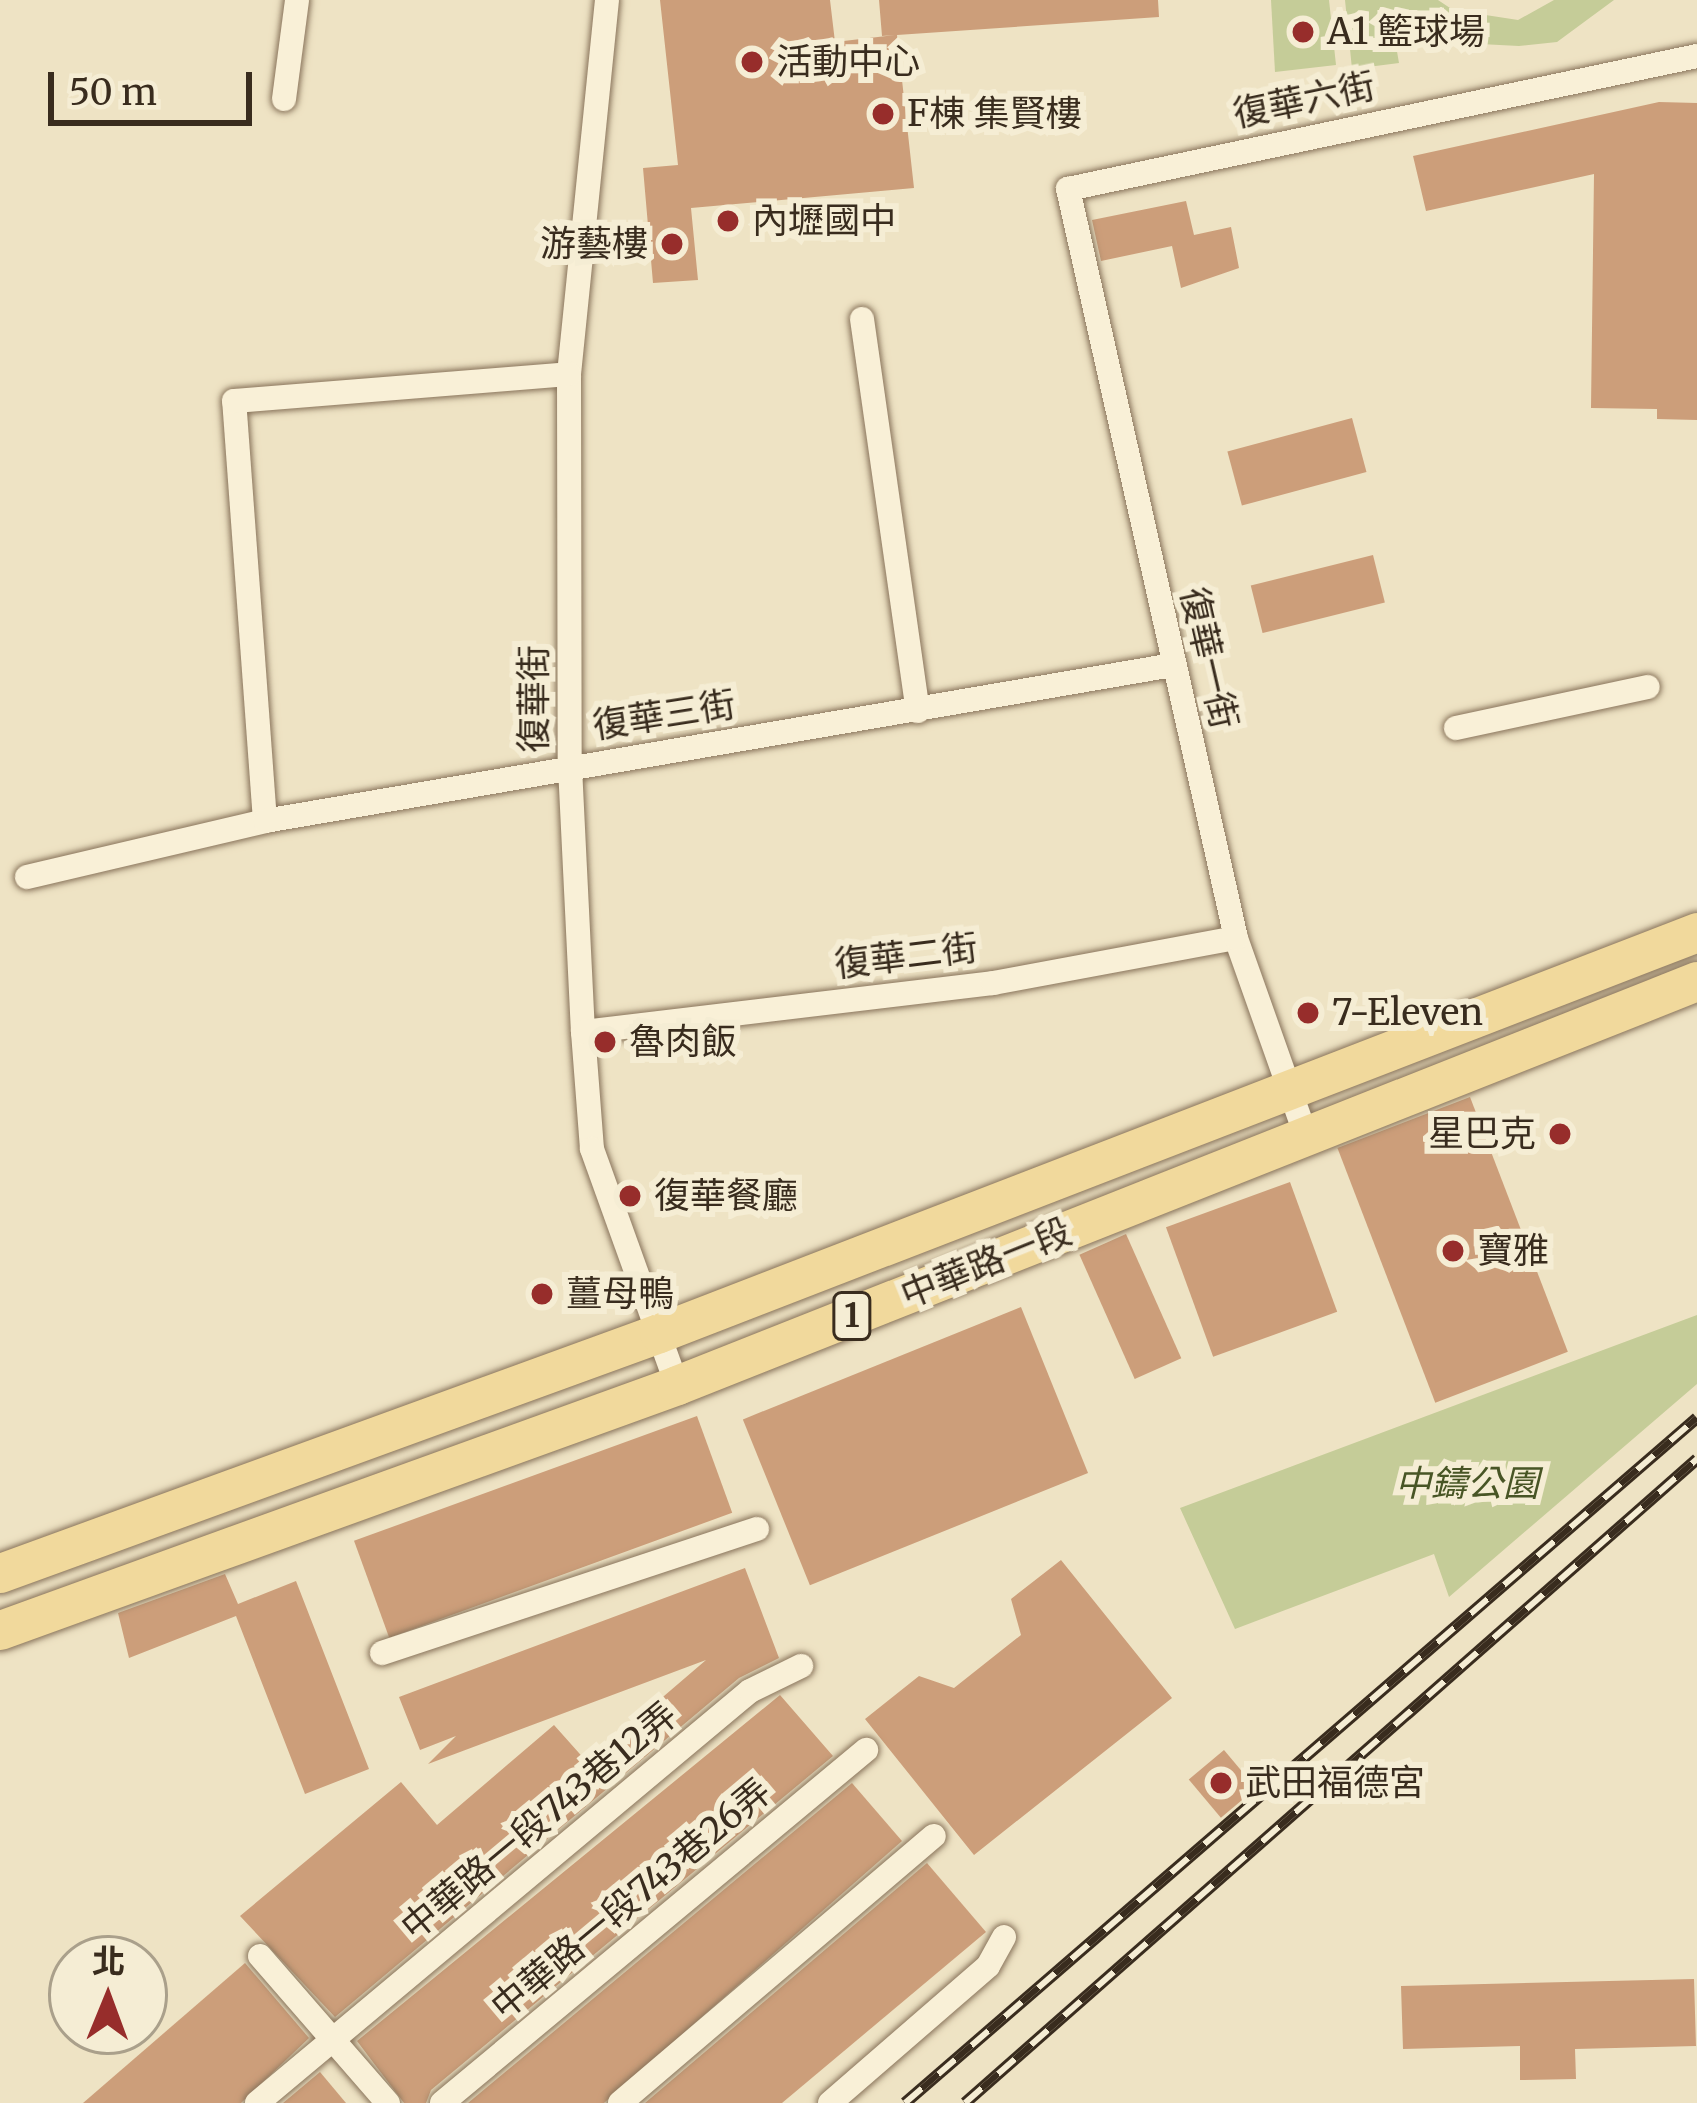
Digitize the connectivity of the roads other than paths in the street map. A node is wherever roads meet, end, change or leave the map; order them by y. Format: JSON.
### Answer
{"nodes":[{"id":1,"x":297,"y":0,"type":"edge"},
{"id":2,"x":607,"y":0,"type":"edge"},
{"id":3,"x":1697,"y":56,"type":"edge"},
{"id":4,"x":284,"y":99,"type":"dead end"},
{"id":5,"x":1068,"y":189,"type":"joint"},
{"id":6,"x":862,"y":319,"type":"dead end"},
{"id":7,"x":568,"y":374,"type":"junction"},
{"id":8,"x":1173,"y":665,"type":"junction"},
{"id":9,"x":1648,"y":687,"type":"dead end"},
{"id":10,"x":918,"y":711,"type":"junction"},
{"id":11,"x":1456,"y":728,"type":"dead end"},
{"id":12,"x":570,"y":767,"type":"junction"},
{"id":13,"x":266,"y":821,"type":"junction"},
{"id":14,"x":27,"y":877,"type":"dead end"},
{"id":15,"x":1697,"y":932,"type":"edge"},
{"id":16,"x":1236,"y":938,"type":"junction"},
{"id":17,"x":1697,"y":981,"type":"edge"},
{"id":18,"x":583,"y":1033,"type":"junction"},
{"id":19,"x":1288,"y":1093,"type":"junction"},
{"id":20,"x":1306,"y":1136,"type":"junction"},
{"id":21,"x":659,"y":1333,"type":"junction"},
{"id":22,"x":677,"y":1385,"type":"junction"},
{"id":23,"x":757,"y":1529,"type":"dead end"},
{"id":24,"x":0,"y":1573,"type":"edge"},
{"id":25,"x":0,"y":1630,"type":"edge"},
{"id":26,"x":382,"y":1653,"type":"dead end"},
{"id":27,"x":801,"y":1666,"type":"dead end"},
{"id":28,"x":866,"y":1750,"type":"dead end"},
{"id":29,"x":934,"y":1836,"type":"dead end"},
{"id":30,"x":1004,"y":1937,"type":"dead end"},
{"id":31,"x":260,"y":1956,"type":"dead end"},
{"id":32,"x":332,"y":2042,"type":"junction"},
{"id":33,"x":257,"y":2103,"type":"edge"},
{"id":34,"x":388,"y":2103,"type":"edge"},
{"id":35,"x":442,"y":2103,"type":"edge"},
{"id":36,"x":620,"y":2103,"type":"edge"},
{"id":37,"x":830,"y":2103,"type":"edge"}],
"edges":[{"from":1,"to":4,"type":"street"},
{"from":2,"to":7,"type":"street","name":"復華街"},
{"from":3,"to":5,"type":"street","name":"復華六街"},
{"from":5,"to":8,"type":"street","name":"復華一街"},
{"from":6,"to":10,"type":"street"},
{"from":7,"to":12,"type":"street","name":"復華街"},
{"from":7,"to":13,"type":"street"},
{"from":8,"to":10,"type":"street","name":"復華三街"},
{"from":8,"to":16,"type":"street","name":"復華一街"},
{"from":9,"to":11,"type":"street"},
{"from":10,"to":12,"type":"street","name":"復華三街"},
{"from":12,"to":13,"type":"street","name":"復華三街"},
{"from":12,"to":18,"type":"street","name":"復華街"},
{"from":13,"to":14,"type":"street","name":"復華三街"},
{"from":15,"to":19,"type":"main road","name":"中華路一段","number":"1"},
{"from":16,"to":18,"type":"street","name":"復華二街"},
{"from":16,"to":19,"type":"street","name":"復華一街"},
{"from":17,"to":20,"type":"main road","name":"中華路一段","number":"1"},
{"from":18,"to":21,"type":"street","name":"復華街"},
{"from":19,"to":20,"type":"street","name":"復華一街"},
{"from":19,"to":21,"type":"main road","name":"中華路一段","number":"1"},
{"from":20,"to":22,"type":"main road","name":"中華路一段","number":"1"},
{"from":21,"to":22,"type":"street","name":"復華街"},
{"from":21,"to":24,"type":"main road","name":"中華路一段","number":"1"},
{"from":22,"to":25,"type":"main road","name":"中華路一段","number":"1"},
{"from":23,"to":26,"type":"street"},
{"from":27,"to":32,"type":"street","name":"中華路一段743巷12弄"},
{"from":28,"to":35,"type":"street","name":"中華路一段743巷26弄"},
{"from":29,"to":36,"type":"street"},
{"from":30,"to":37,"type":"street"},
{"from":31,"to":32,"type":"street"},
{"from":32,"to":33,"type":"street","name":"中華路一段743巷12弄"},
{"from":32,"to":34,"type":"street"}]}
